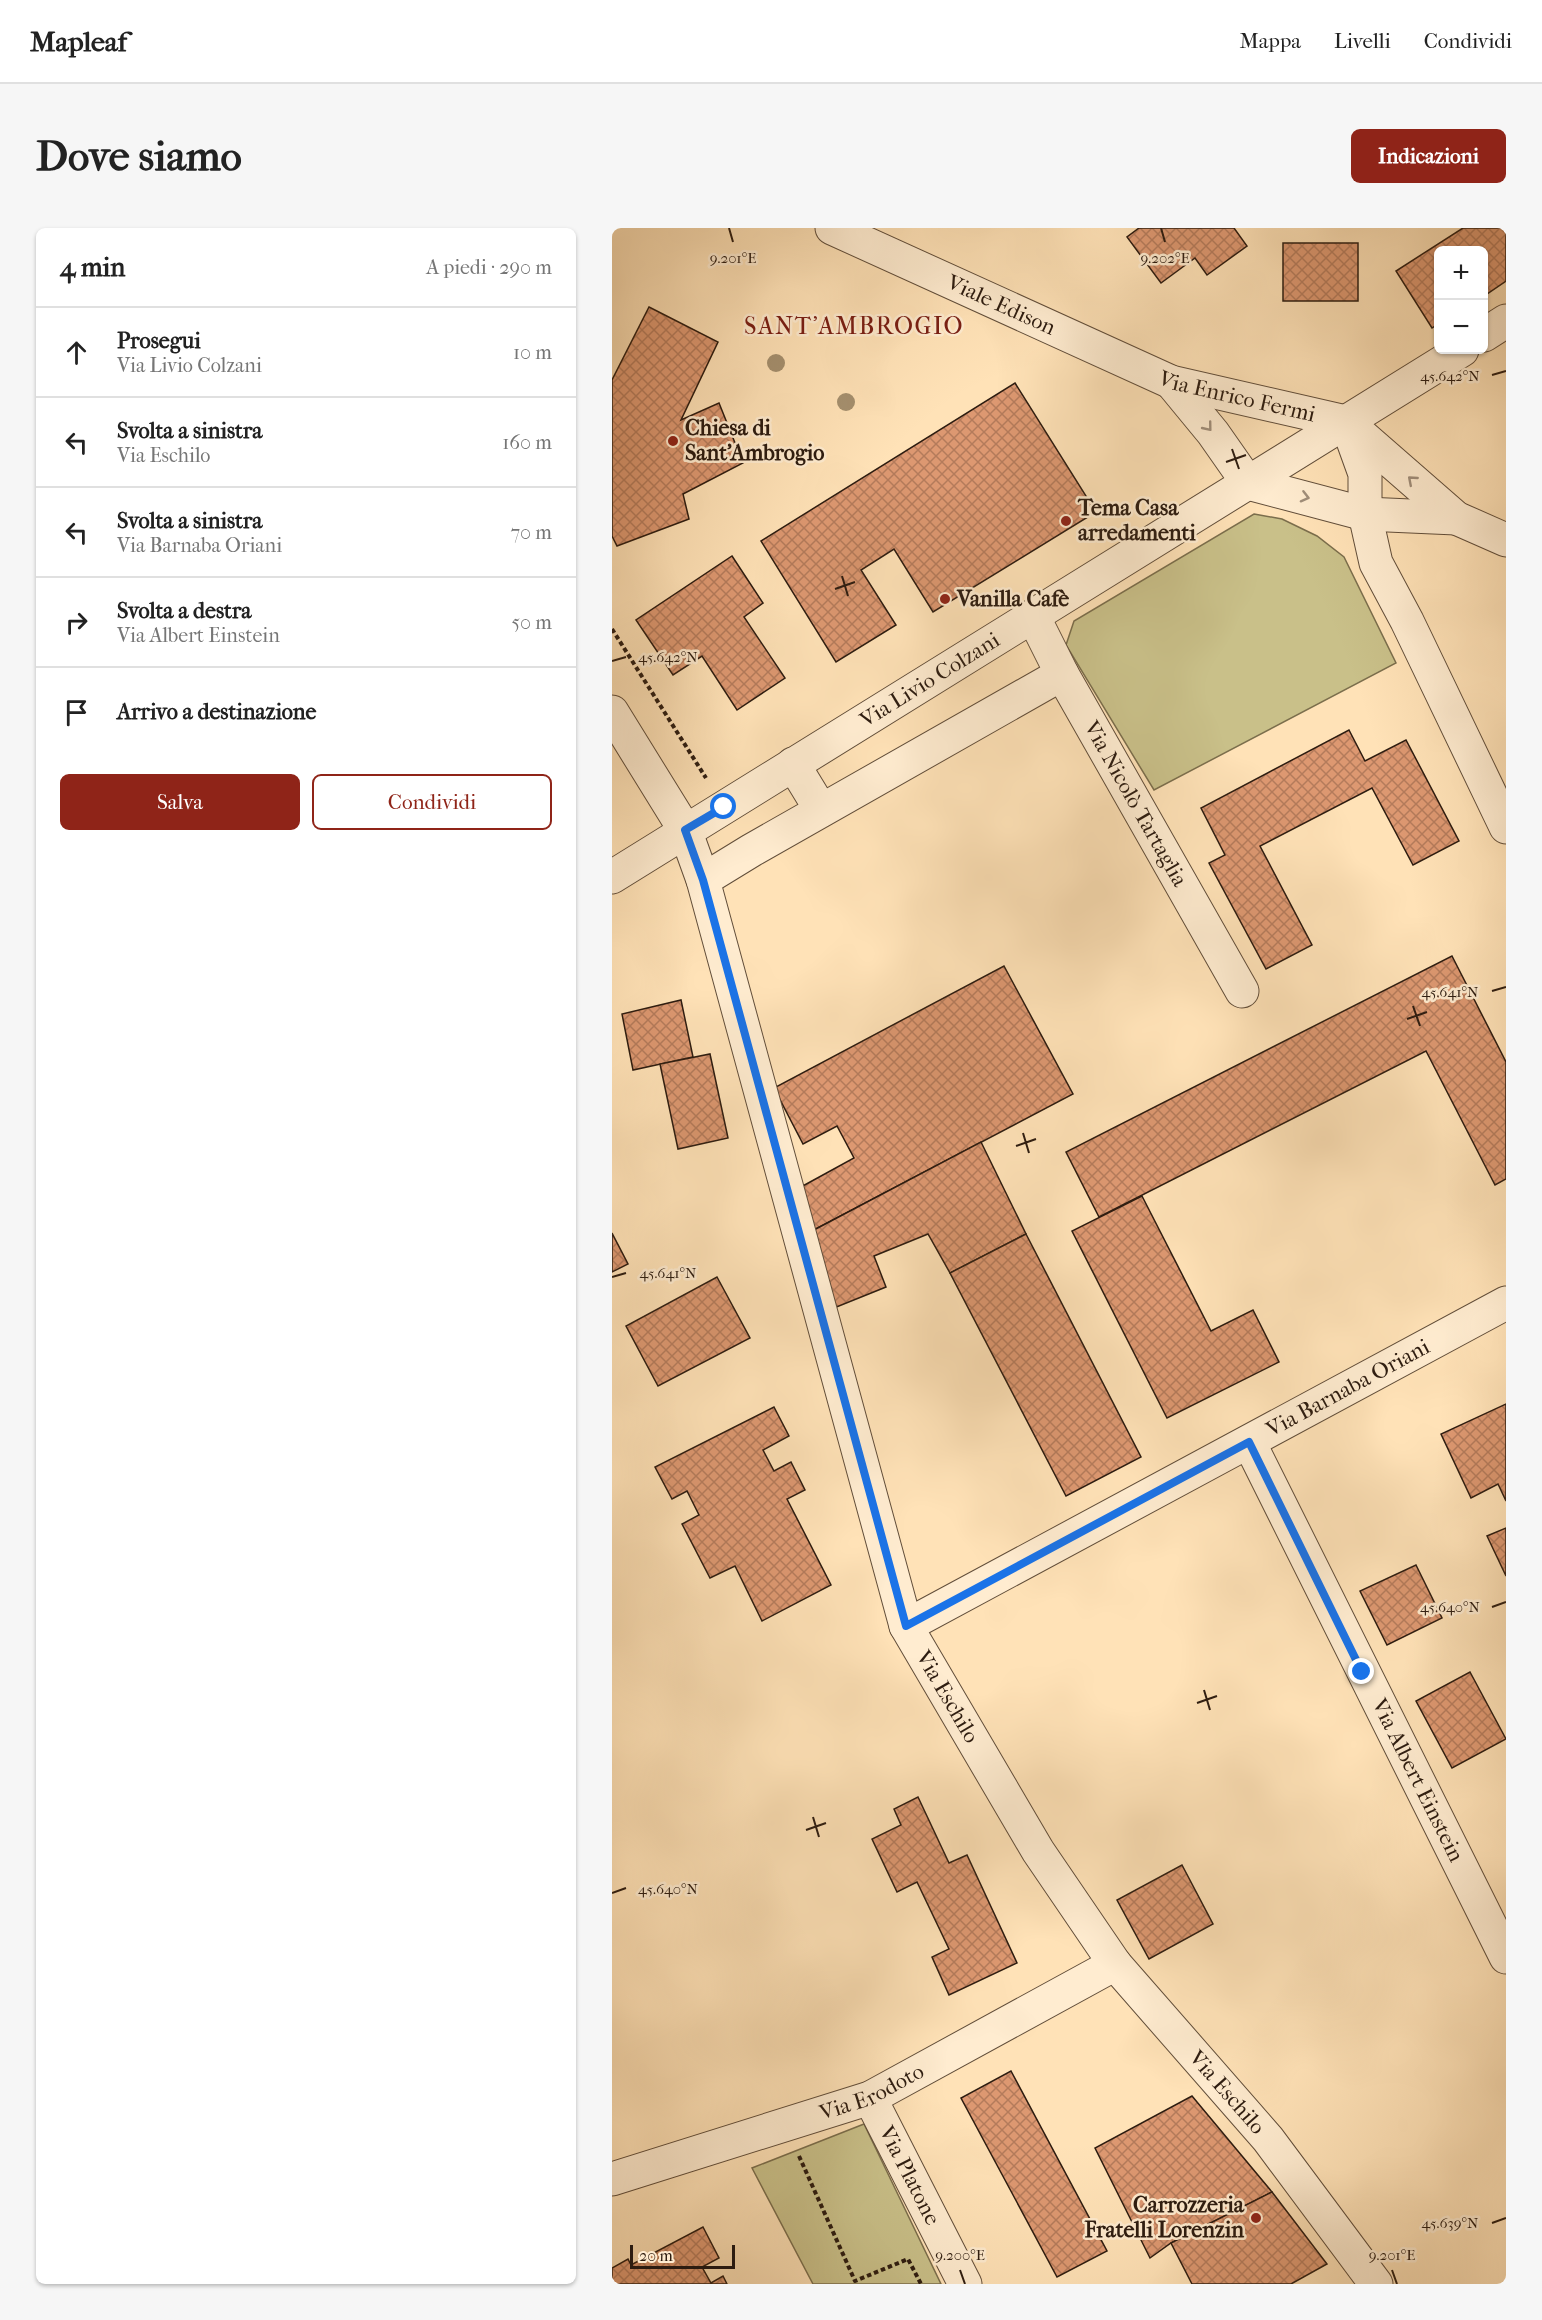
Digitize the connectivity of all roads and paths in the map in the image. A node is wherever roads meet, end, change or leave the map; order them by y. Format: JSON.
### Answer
{"nodes":[{"id":1,"x":832,"y":228,"type":"edge"},
{"id":2,"x":1506,"y":321,"type":"edge"},
{"id":3,"x":1488,"y":332,"type":"edge"},
{"id":4,"x":1456,"y":354,"type":"edge"},
{"id":5,"x":1171,"y":382,"type":"junction"},
{"id":6,"x":1346,"y":422,"type":"junction"},
{"id":7,"x":1248,"y":483,"type":"junction"},
{"id":8,"x":1365,"y":514,"type":"junction"},
{"id":9,"x":1456,"y":518,"type":"junction"},
{"id":10,"x":1506,"y":540,"type":"edge"},
{"id":11,"x":1033,"y":616,"type":"junction"},
{"id":12,"x":612,"y":629,"type":"edge"},
{"id":13,"x":1062,"y":674,"type":"junction"},
{"id":14,"x":612,"y":712,"type":"edge"},
{"id":15,"x":793,"y":764,"type":"junction"},
{"id":16,"x":724,"y":807,"type":"junction"},
{"id":17,"x":821,"y":810,"type":"junction"},
{"id":18,"x":1506,"y":826,"type":"edge"},
{"id":19,"x":685,"y":830,"type":"junction"},
{"id":20,"x":612,"y":877,"type":"edge"},
{"id":21,"x":703,"y":880,"type":"junction"},
{"id":22,"x":1242,"y":991,"type":"dead end"},
{"id":23,"x":1506,"y":1303,"type":"edge"},
{"id":24,"x":1249,"y":1442,"type":"junction"},
{"id":25,"x":906,"y":1626,"type":"junction"},
{"id":26,"x":1506,"y":1958,"type":"edge"},
{"id":27,"x":1115,"y":1964,"type":"junction"},
{"id":28,"x":870,"y":2098,"type":"junction"},
{"id":29,"x":785,"y":2125,"type":"junction"},
{"id":30,"x":612,"y":2179,"type":"edge"},
{"id":31,"x":921,"y":2284,"type":"edge"},
{"id":32,"x":965,"y":2284,"type":"edge"},
{"id":33,"x":1376,"y":2284,"type":"edge"}],
"edges":[{"from":1,"to":5,"type":"street","name":"Viale Edison"},
{"from":2,"to":3,"type":"street"},
{"from":4,"to":6,"type":"street","name":"Via Livio Colzani"},
{"from":5,"to":6,"type":"street","name":"Via Enrico Fermi"},
{"from":5,"to":7,"type":"street","name":"Via Enrico Fermi","one_way":true},
{"from":6,"to":7,"type":"street","name":"Via Livio Colzani"},
{"from":6,"to":8,"type":"street","name":"Via Enrico Fermi"},
{"from":9,"to":6,"type":"street","one_way":true},
{"from":7,"to":8,"type":"street","one_way":true},
{"from":7,"to":11,"type":"street","name":"Via Livio Colzani"},
{"from":8,"to":9,"type":"street"},
{"from":8,"to":18,"type":"street","name":"Via Enrico Fermi"},
{"from":9,"to":10,"type":"street"},
{"from":11,"to":13,"type":"street","name":"Via Nicolò Tartaglia"},
{"from":11,"to":15,"type":"street","name":"Via Livio Colzani"},
{"from":12,"to":16,"type":"path"},
{"from":13,"to":17,"type":"street"},
{"from":13,"to":22,"type":"street","name":"Via Nicolò Tartaglia"},
{"from":14,"to":19,"type":"street","name":"Via Eschilo"},
{"from":15,"to":16,"type":"street","name":"Via Livio Colzani"},
{"from":15,"to":17,"type":"street"},
{"from":16,"to":19,"type":"street","name":"Via Livio Colzani"},
{"from":17,"to":21,"type":"street"},
{"from":19,"to":20,"type":"street","name":"Via Livio Colzani"},
{"from":19,"to":21,"type":"street","name":"Via Eschilo"},
{"from":21,"to":25,"type":"street","name":"Via Eschilo"},
{"from":23,"to":24,"type":"street","name":"Via Barnaba Oriani"},
{"from":24,"to":25,"type":"street","name":"Via Barnaba Oriani"},
{"from":24,"to":26,"type":"street","name":"Via Albert Einstein"},
{"from":25,"to":27,"type":"street","name":"Via Eschilo"},
{"from":27,"to":28,"type":"street","name":"Via Erodoto"},
{"from":27,"to":33,"type":"street","name":"Via Eschilo"},
{"from":28,"to":29,"type":"street","name":"Via Erodoto"},
{"from":28,"to":32,"type":"street","name":"Via Platone"},
{"from":29,"to":30,"type":"street","name":"Via Erodoto"},
{"from":29,"to":31,"type":"path"}]}
